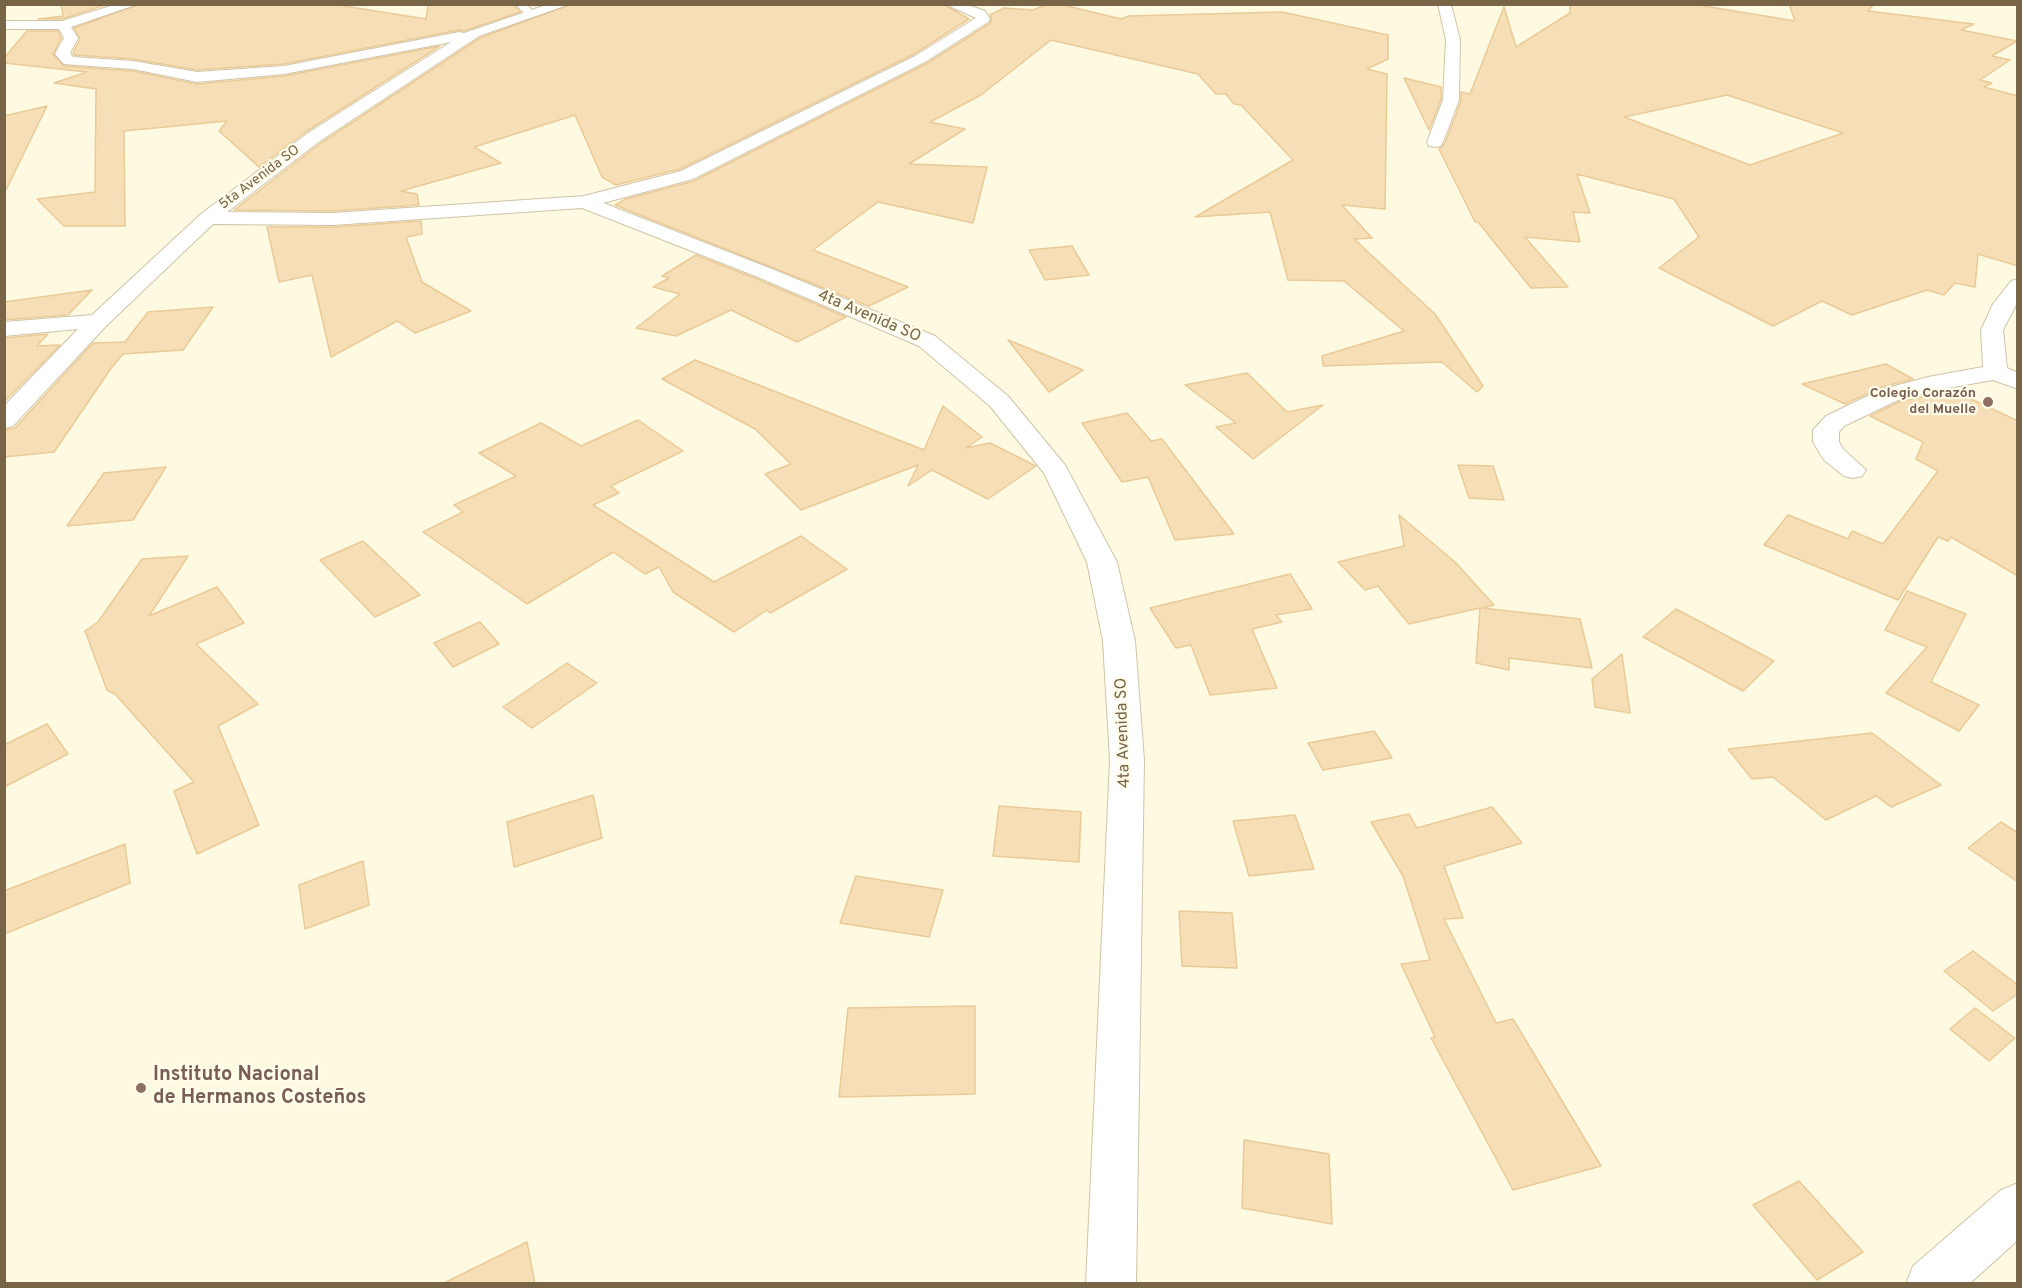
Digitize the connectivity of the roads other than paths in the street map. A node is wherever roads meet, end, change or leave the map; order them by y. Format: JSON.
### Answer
{"nodes":[{"id":1,"x":132,"y":4,"type":"edge"},
{"id":2,"x":564,"y":4,"type":"edge"},
{"id":3,"x":951,"y":4,"type":"edge"},
{"id":4,"x":1444,"y":4,"type":"edge"},
{"id":5,"x":525,"y":9,"type":"edge"},
{"id":6,"x":4,"y":25,"type":"edge"},
{"id":7,"x":63,"y":25,"type":"junction"},
{"id":8,"x":474,"y":33,"type":"junction"},
{"id":9,"x":1435,"y":142,"type":"dead end"},
{"id":10,"x":584,"y":202,"type":"junction"},
{"id":11,"x":208,"y":218,"type":"junction"},
{"id":12,"x":2018,"y":285,"type":"edge"},
{"id":13,"x":98,"y":321,"type":"junction"},
{"id":14,"x":4,"y":328,"type":"edge"},
{"id":15,"x":2007,"y":377,"type":"edge"},
{"id":16,"x":4,"y":421,"type":"edge"},
{"id":17,"x":1853,"y":470,"type":"dead end"},
{"id":18,"x":2018,"y":1207,"type":"edge"},
{"id":19,"x":1111,"y":1284,"type":"edge"},
{"id":20,"x":1930,"y":1284,"type":"edge"}],
"edges":[{"from":1,"to":7,"type":"street"},
{"from":2,"to":5,"type":"street","name":"5ta Avenida SO"},
{"from":3,"to":10,"type":"street"},
{"from":4,"to":9,"type":"street"},
{"from":5,"to":8,"type":"street","name":"5ta Avenida SO"},
{"from":6,"to":7,"type":"street"},
{"from":7,"to":8,"type":"street"},
{"from":8,"to":11,"type":"street","name":"5ta Avenida SO"},
{"from":10,"to":11,"type":"street"},
{"from":10,"to":19,"type":"street","name":"4ta Avenida SO"},
{"from":11,"to":13,"type":"street","name":"5ta Avenida SO"},
{"from":12,"to":15,"type":"street"},
{"from":13,"to":14,"type":"street"},
{"from":13,"to":16,"type":"street","name":"5ta Avenida SO"},
{"from":15,"to":17,"type":"street"},
{"from":18,"to":20,"type":"street"}]}
